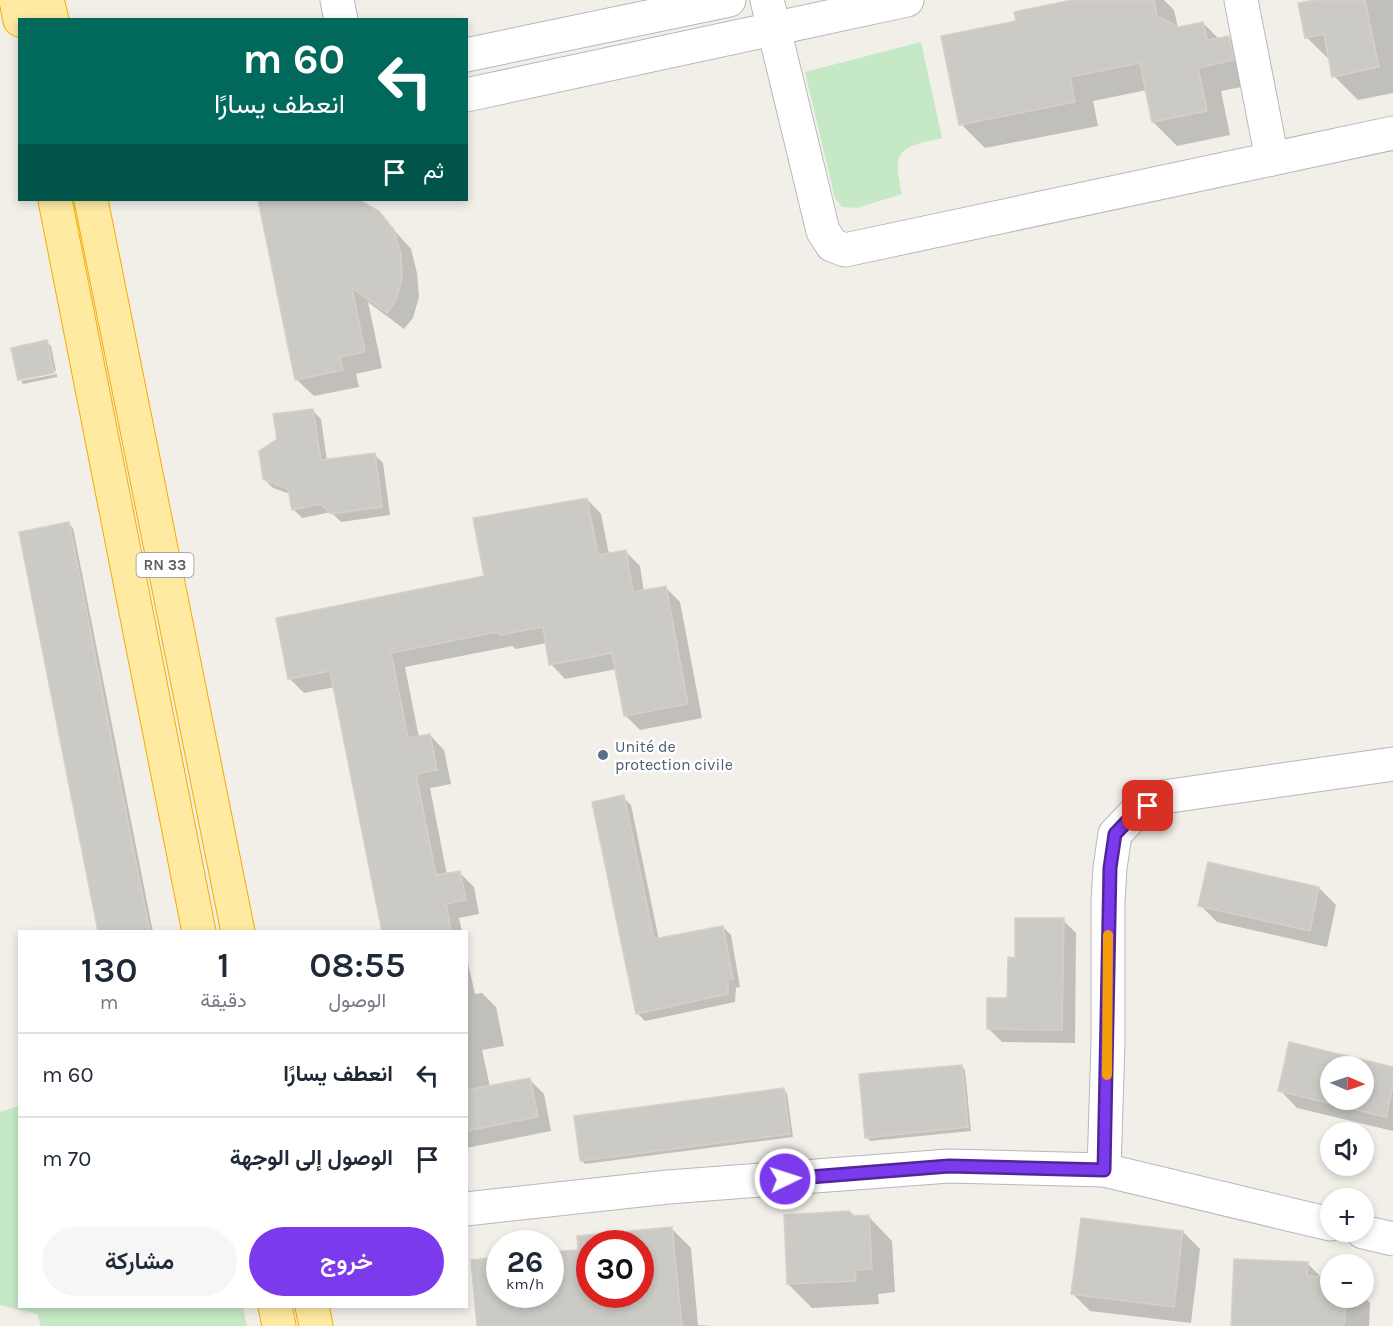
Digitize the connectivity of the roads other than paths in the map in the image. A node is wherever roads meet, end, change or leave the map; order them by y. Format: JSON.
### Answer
{"nodes":[{"id":1,"x":16,"y":0,"type":"edge"},
{"id":2,"x":47,"y":0,"type":"edge"},
{"id":3,"x":337,"y":0,"type":"edge"},
{"id":4,"x":729,"y":0,"type":"edge"},
{"id":5,"x":905,"y":0,"type":"edge"},
{"id":6,"x":1241,"y":0,"type":"edge"},
{"id":7,"x":770,"y":15,"type":"edge"},
{"id":8,"x":20,"y":18,"type":"edge"},
{"id":9,"x":52,"y":18,"type":"edge"},
{"id":10,"x":341,"y":18,"type":"edge"},
{"id":11,"x":468,"y":55,"type":"edge"},
{"id":12,"x":468,"y":94,"type":"edge"},
{"id":13,"x":1393,"y":133,"type":"edge"},
{"id":14,"x":1272,"y":159,"type":"junction"},
{"id":15,"x":55,"y":201,"type":"edge"},
{"id":16,"x":98,"y":209,"type":"edge"},
{"id":17,"x":1393,"y":764,"type":"edge"},
{"id":18,"x":199,"y":930,"type":"edge"},
{"id":19,"x":238,"y":930,"type":"edge"},
{"id":20,"x":1104,"y":1170,"type":"junction"},
{"id":21,"x":468,"y":1209,"type":"edge"},
{"id":22,"x":1320,"y":1222,"type":"edge"},
{"id":23,"x":1374,"y":1235,"type":"edge"},
{"id":24,"x":1393,"y":1239,"type":"edge"},
{"id":25,"x":275,"y":1308,"type":"edge"},
{"id":26,"x":312,"y":1308,"type":"edge"},
{"id":27,"x":279,"y":1326,"type":"edge"},
{"id":28,"x":316,"y":1326,"type":"edge"}],
"edges":[{"from":1,"to":8,"type":"highway"},
{"from":2,"to":9,"type":"highway"},
{"from":3,"to":10,"type":"street"},
{"from":4,"to":11,"type":"street"},
{"from":5,"to":7,"type":"street"},
{"from":6,"to":14,"type":"street"},
{"from":7,"to":12,"type":"street"},
{"from":7,"to":14,"type":"street"},
{"from":13,"to":14,"type":"street"},
{"from":15,"to":18,"type":"highway","number":"RN 33"},
{"from":16,"to":19,"type":"highway","number":"RN 33"},
{"from":17,"to":20,"type":"street"},
{"from":20,"to":21,"type":"street"},
{"from":20,"to":22,"type":"street"},
{"from":23,"to":24,"type":"street"},
{"from":25,"to":27,"type":"highway"},
{"from":26,"to":28,"type":"highway"}]}
